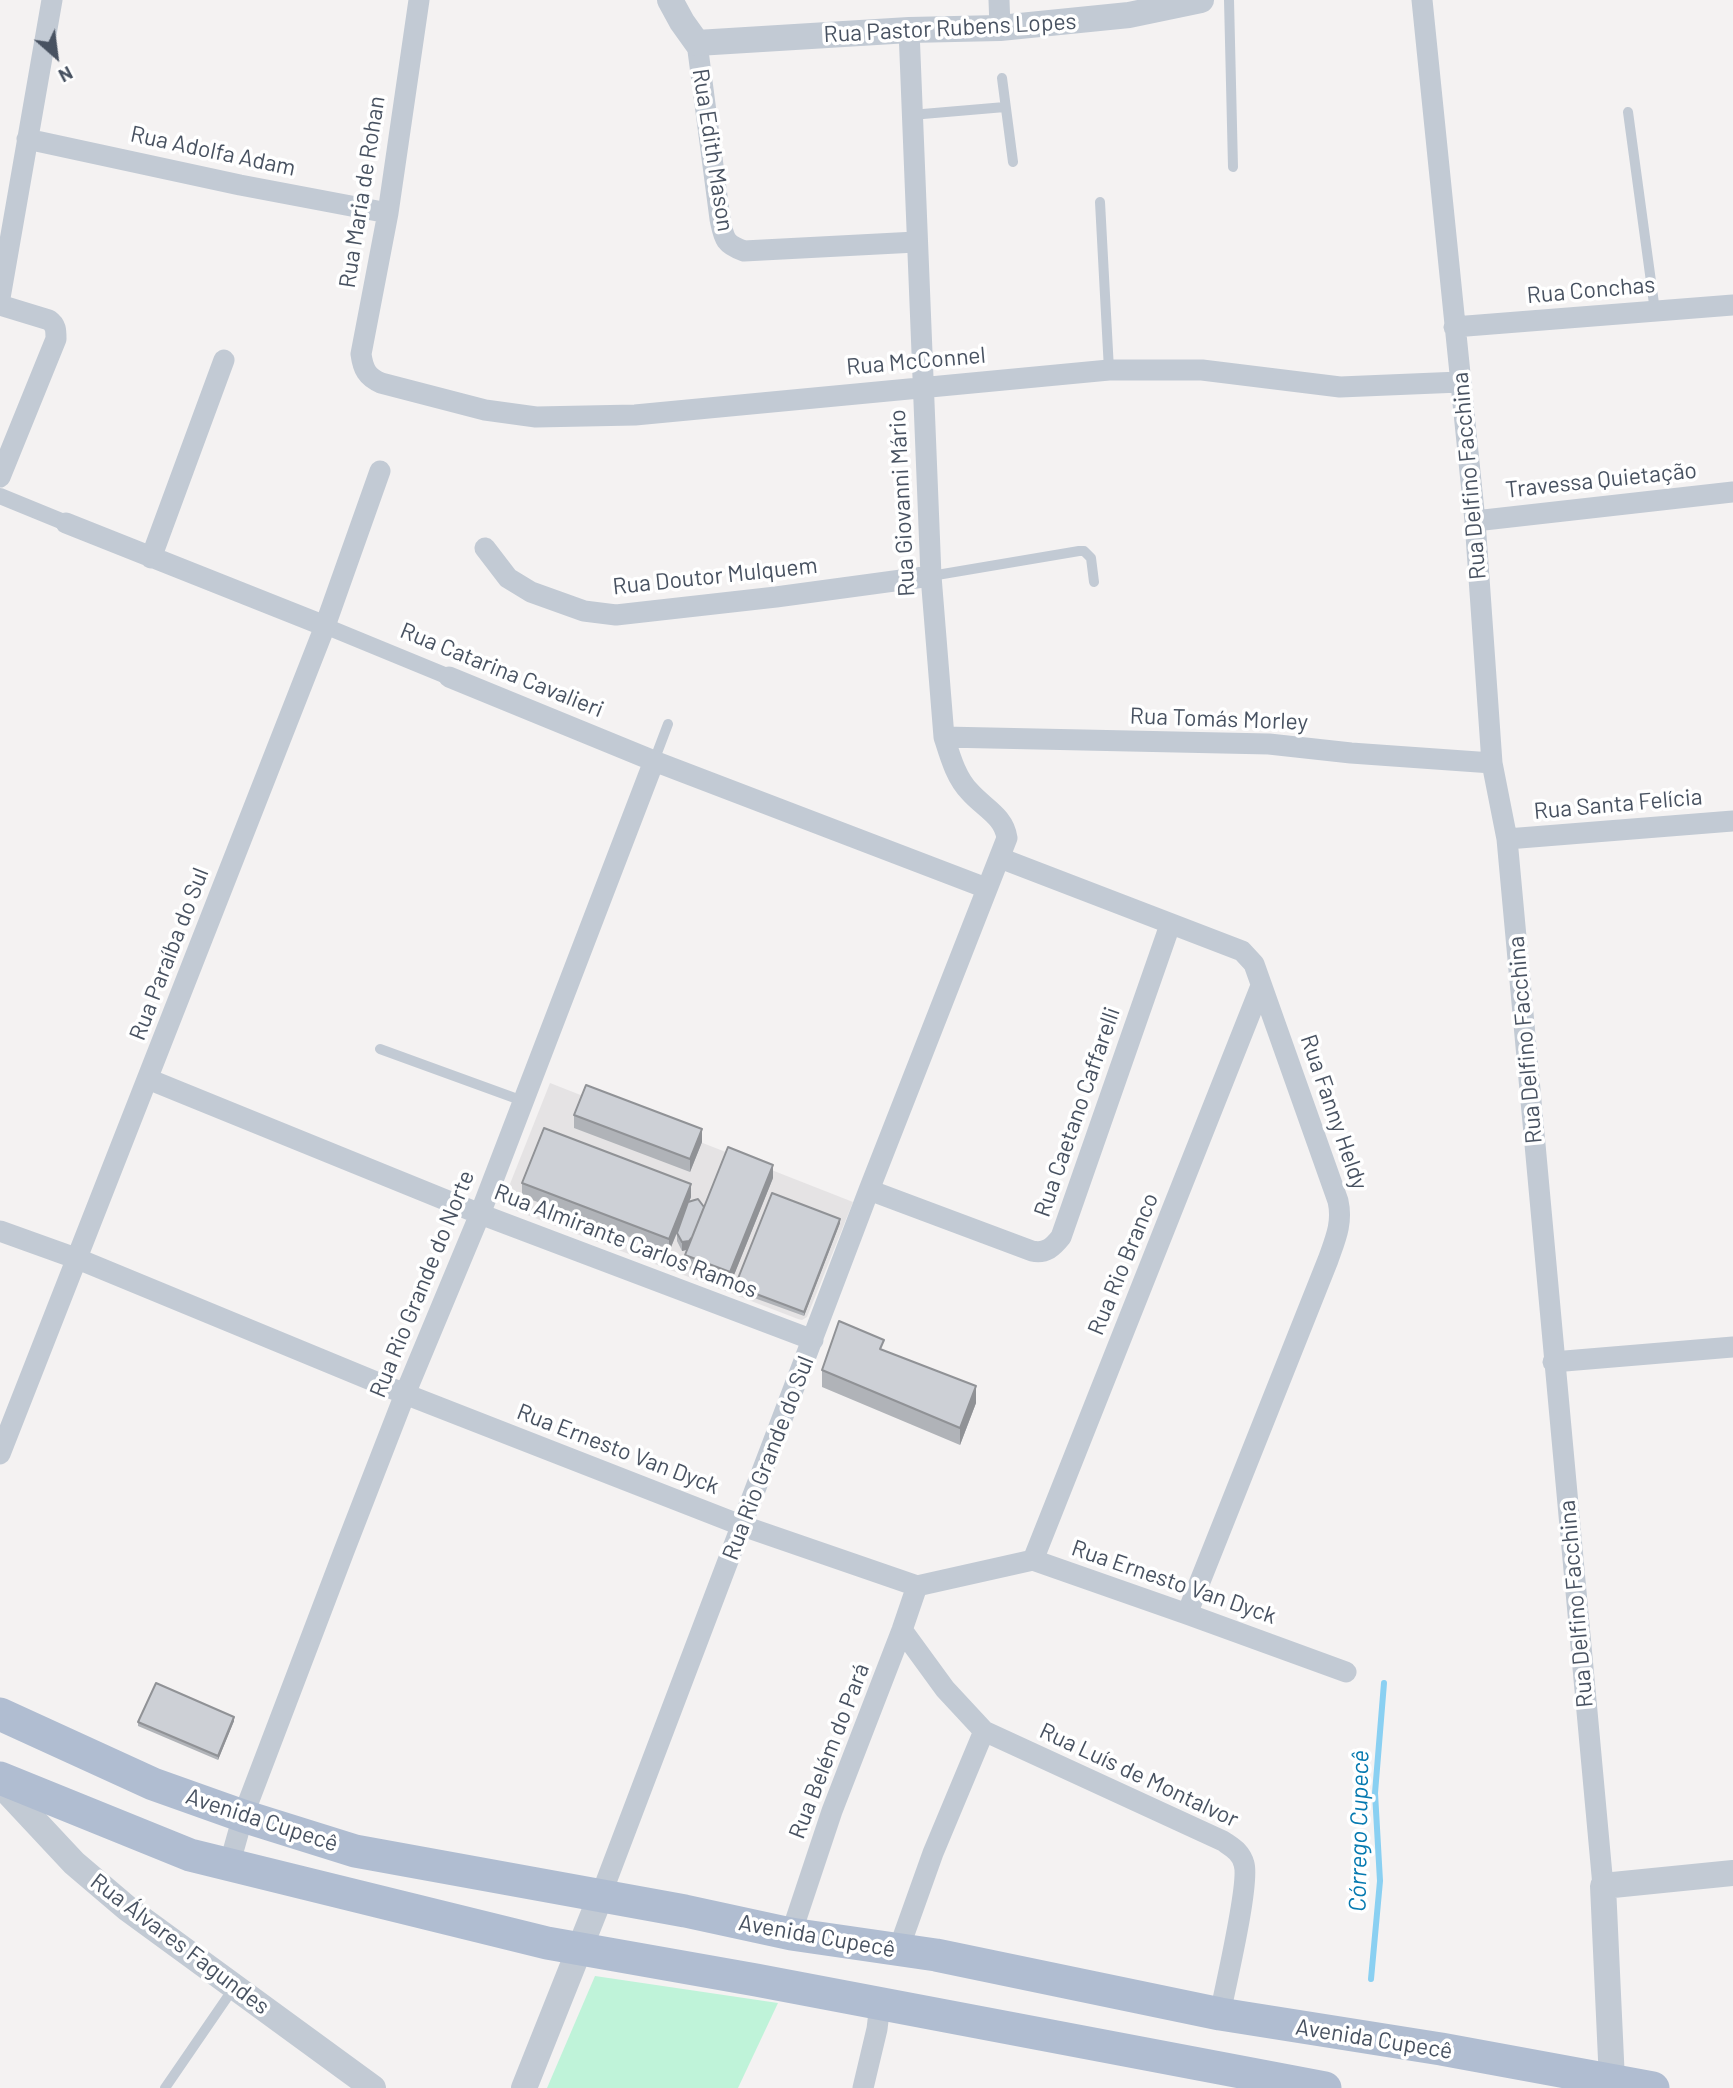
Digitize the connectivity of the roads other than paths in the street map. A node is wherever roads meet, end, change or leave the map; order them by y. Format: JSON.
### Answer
{"nodes":[{"id":1,"x":52,"y":0,"type":"edge"},
{"id":2,"x":419,"y":0,"type":"edge"},
{"id":3,"x":670,"y":0,"type":"edge"},
{"id":4,"x":999,"y":0,"type":"edge"},
{"id":5,"x":1201,"y":0,"type":"edge"},
{"id":6,"x":1229,"y":0,"type":"edge"},
{"id":7,"x":1422,"y":0,"type":"edge"},
{"id":8,"x":1000,"y":28,"type":"junction"},
{"id":9,"x":909,"y":30,"type":"junction"},
{"id":10,"x":698,"y":43,"type":"junction"},
{"id":11,"x":1002,"y":78,"type":"dead end"},
{"id":12,"x":1004,"y":107,"type":"junction"},
{"id":13,"x":1628,"y":112,"type":"dead end"},
{"id":14,"x":912,"y":115,"type":"junction"},
{"id":15,"x":27,"y":139,"type":"junction"},
{"id":16,"x":1013,"y":162,"type":"dead end"},
{"id":17,"x":1233,"y":167,"type":"dead end"},
{"id":18,"x":1100,"y":202,"type":"dead end"},
{"id":19,"x":388,"y":213,"type":"junction"},
{"id":20,"x":916,"y":242,"type":"junction"},
{"id":21,"x":0,"y":298,"type":"edge"},
{"id":22,"x":0,"y":305,"type":"edge"},
{"id":23,"x":1733,"y":305,"type":"edge"},
{"id":24,"x":1655,"y":311,"type":"junction"},
{"id":25,"x":1454,"y":327,"type":"junction"},
{"id":26,"x":224,"y":360,"type":"dead end"},
{"id":27,"x":1108,"y":370,"type":"junction"},
{"id":28,"x":1460,"y":382,"type":"junction"},
{"id":29,"x":381,"y":383,"type":"joint"},
{"id":30,"x":923,"y":387,"type":"junction"},
{"id":31,"x":380,"y":471,"type":"dead end"},
{"id":32,"x":0,"y":477,"type":"edge"},
{"id":33,"x":1733,"y":492,"type":"edge"},
{"id":34,"x":0,"y":496,"type":"edge"},
{"id":35,"x":1475,"y":521,"type":"junction"},
{"id":36,"x":66,"y":523,"type":"joint"},
{"id":37,"x":485,"y":548,"type":"dead end"},
{"id":38,"x":151,"y":558,"type":"junction"},
{"id":39,"x":931,"y":576,"type":"junction"},
{"id":40,"x":1094,"y":582,"type":"dead end"},
{"id":41,"x":325,"y":626,"type":"junction"},
{"id":42,"x":449,"y":677,"type":"joint"},
{"id":43,"x":668,"y":724,"type":"dead end"},
{"id":44,"x":944,"y":737,"type":"junction"},
{"id":45,"x":654,"y":761,"type":"junction"},
{"id":46,"x":1492,"y":763,"type":"junction"},
{"id":47,"x":1733,"y":821,"type":"edge"},
{"id":48,"x":1006,"y":826,"type":"joint"},
{"id":49,"x":1507,"y":839,"type":"junction"},
{"id":50,"x":1000,"y":859,"type":"junction"},
{"id":51,"x":986,"y":888,"type":"junction"},
{"id":52,"x":1170,"y":925,"type":"junction"},
{"id":53,"x":1261,"y":986,"type":"junction"},
{"id":54,"x":380,"y":1049,"type":"dead end"},
{"id":55,"x":148,"y":1079,"type":"junction"},
{"id":56,"x":523,"y":1101,"type":"junction"},
{"id":57,"x":869,"y":1190,"type":"junction"},
{"id":58,"x":480,"y":1214,"type":"junction"},
{"id":59,"x":0,"y":1231,"type":"edge"},
{"id":60,"x":78,"y":1259,"type":"junction"},
{"id":61,"x":813,"y":1340,"type":"junction"},
{"id":62,"x":1733,"y":1347,"type":"edge"},
{"id":63,"x":1553,"y":1362,"type":"junction"},
{"id":64,"x":405,"y":1394,"type":"junction"},
{"id":65,"x":1,"y":1448,"type":"edge"},
{"id":66,"x":743,"y":1526,"type":"junction"},
{"id":67,"x":1032,"y":1560,"type":"junction"},
{"id":68,"x":917,"y":1586,"type":"junction"},
{"id":69,"x":1187,"y":1614,"type":"junction"},
{"id":70,"x":902,"y":1630,"type":"junction"},
{"id":71,"x":1346,"y":1672,"type":"dead end"},
{"id":72,"x":0,"y":1714,"type":"edge"},
{"id":73,"x":984,"y":1731,"type":"junction"},
{"id":74,"x":0,"y":1778,"type":"edge"},
{"id":75,"x":0,"y":1784,"type":"edge"},
{"id":76,"x":243,"y":1816,"type":"junction"},
{"id":77,"x":229,"y":1866,"type":"junction"},
{"id":78,"x":1733,"y":1873,"type":"edge"},
{"id":79,"x":1603,"y":1886,"type":"junction"},
{"id":80,"x":601,"y":1895,"type":"junction"},
{"id":81,"x":790,"y":1934,"type":"junction"},
{"id":82,"x":580,"y":1949,"type":"junction"},
{"id":83,"x":898,"y":1951,"type":"junction"},
{"id":84,"x":234,"y":1986,"type":"junction"},
{"id":85,"x":880,"y":2004,"type":"junction"},
{"id":86,"x":1220,"y":2014,"type":"junction"},
{"id":87,"x":1220,"y":2079,"type":"edge"},
{"id":88,"x":1612,"y":2081,"type":"junction"},
{"id":89,"x":165,"y":2088,"type":"edge"},
{"id":90,"x":373,"y":2088,"type":"edge"},
{"id":91,"x":524,"y":2088,"type":"edge"},
{"id":92,"x":863,"y":2088,"type":"edge"},
{"id":93,"x":1325,"y":2088,"type":"edge"},
{"id":94,"x":1653,"y":2088,"type":"edge"}],
"edges":[{"from":1,"to":15,"type":"street"},
{"from":2,"to":19,"type":"street","name":"Rua Maria de Rohan"},
{"from":3,"to":10,"type":"street","name":"Rua Edith Mason"},
{"from":4,"to":8,"type":"street"},
{"from":5,"to":8,"type":"street","name":"Rua Pastor Rubens Lopes"},
{"from":6,"to":17,"type":"lane"},
{"from":7,"to":25,"type":"street","name":"Rua Delfino Facchina"},
{"from":8,"to":9,"type":"street","name":"Rua Pastor Rubens Lopes"},
{"from":9,"to":10,"type":"street","name":"Rua Pastor Rubens Lopes"},
{"from":9,"to":14,"type":"street","name":"Rua Giovanni Mário"},
{"from":10,"to":20,"type":"street","name":"Rua Edith Mason"},
{"from":11,"to":12,"type":"lane"},
{"from":12,"to":14,"type":"lane"},
{"from":12,"to":16,"type":"lane"},
{"from":13,"to":24,"type":"lane"},
{"from":14,"to":20,"type":"street","name":"Rua Giovanni Mário"},
{"from":15,"to":19,"type":"street","name":"Rua Adolfa Adam"},
{"from":15,"to":21,"type":"street"},
{"from":18,"to":27,"type":"lane"},
{"from":19,"to":29,"type":"street","name":"Rua Maria de Rohan"},
{"from":20,"to":30,"type":"street","name":"Rua Giovanni Mário"},
{"from":22,"to":32,"type":"street"},
{"from":23,"to":24,"type":"street","name":"Rua Conchas"},
{"from":24,"to":25,"type":"street","name":"Rua Conchas"},
{"from":25,"to":28,"type":"street","name":"Rua Delfino Facchina"},
{"from":26,"to":38,"type":"street"},
{"from":27,"to":28,"type":"street","name":"Rua McConnel"},
{"from":27,"to":30,"type":"street","name":"Rua McConnel"},
{"from":28,"to":35,"type":"street","name":"Rua Delfino Facchina"},
{"from":29,"to":30,"type":"street","name":"Rua McConnel"},
{"from":30,"to":39,"type":"street","name":"Rua Giovanni Mário"},
{"from":31,"to":41,"type":"street","name":"Rua Paraíba do Sul"},
{"from":33,"to":35,"type":"street","name":"Travessa Quietação"},
{"from":34,"to":36,"type":"street","name":"Rua Catarina Cavalieri"},
{"from":35,"to":46,"type":"street","name":"Rua Delfino Facchina"},
{"from":36,"to":38,"type":"street","name":"Rua Catarina Cavalieri"},
{"from":37,"to":39,"type":"street","name":"Rua Doutor Mulquem"},
{"from":38,"to":41,"type":"street","name":"Rua Catarina Cavalieri"},
{"from":39,"to":40,"type":"lane"},
{"from":39,"to":44,"type":"street","name":"Rua Giovanni Mário"},
{"from":41,"to":42,"type":"street","name":"Rua Catarina Cavalieri"},
{"from":41,"to":55,"type":"street","name":"Rua Paraíba do Sul"},
{"from":42,"to":45,"type":"street","name":"Rua Catarina Cavalieri"},
{"from":43,"to":45,"type":"lane","name":"Rua Rio Grande do Norte"},
{"from":44,"to":46,"type":"street","name":"Rua Tomás Morley"},
{"from":44,"to":48,"type":"street","name":"Rua Giovanni Mário"},
{"from":45,"to":51,"type":"street","name":"Rua Catarina Cavalieri"},
{"from":45,"to":56,"type":"street","name":"Rua Rio Grande do Norte"},
{"from":46,"to":49,"type":"street","name":"Rua Delfino Facchina"},
{"from":47,"to":49,"type":"street","name":"Rua Santa Felícia"},
{"from":48,"to":50,"type":"street","name":"Rua Rio Grande do Sul"},
{"from":49,"to":63,"type":"street","name":"Rua Delfino Facchina"},
{"from":50,"to":51,"type":"street","name":"Rua Rio Grande do Sul"},
{"from":50,"to":52,"type":"street","name":"Rua Fanny Heldy"},
{"from":51,"to":57,"type":"street","name":"Rua Rio Grande do Sul"},
{"from":52,"to":53,"type":"street","name":"Rua Fanny Heldy"},
{"from":52,"to":57,"type":"street","name":"Rua Caetano Caffarelli"},
{"from":53,"to":67,"type":"street","name":"Rua Rio Branco"},
{"from":53,"to":69,"type":"street","name":"Rua Fanny Heldy"},
{"from":54,"to":56,"type":"lane"},
{"from":55,"to":58,"type":"street","name":"Rua Almirante Carlos Ramos"},
{"from":55,"to":60,"type":"street","name":"Rua Paraíba do Sul"},
{"from":56,"to":58,"type":"street","name":"Rua Rio Grande do Norte"},
{"from":57,"to":61,"type":"street","name":"Rua Rio Grande do Sul"},
{"from":58,"to":61,"type":"street","name":"Rua Almirante Carlos Ramos"},
{"from":58,"to":64,"type":"street","name":"Rua Rio Grande do Norte"},
{"from":59,"to":60,"type":"street","name":"Rua Ernesto Van Dyck"},
{"from":60,"to":64,"type":"street","name":"Rua Ernesto Van Dyck"},
{"from":60,"to":65,"type":"street","name":"Rua Paraíba do Sul"},
{"from":61,"to":66,"type":"street","name":"Rua Rio Grande do Sul"},
{"from":62,"to":63,"type":"street"},
{"from":63,"to":79,"type":"street","name":"Rua Delfino Facchina"},
{"from":64,"to":66,"type":"street","name":"Rua Ernesto Van Dyck"},
{"from":64,"to":76,"type":"street","name":"Rua Rio Grande do Norte"},
{"from":66,"to":68,"type":"street","name":"Rua Ernesto Van Dyck"},
{"from":66,"to":80,"type":"street","name":"Rua Rio Grande do Sul"},
{"from":67,"to":68,"type":"street"},
{"from":67,"to":69,"type":"street","name":"Rua Ernesto Van Dyck"},
{"from":68,"to":70,"type":"street","name":"Rua Belém do Pará"},
{"from":69,"to":71,"type":"street","name":"Rua Ernesto Van Dyck"},
{"from":70,"to":73,"type":"street","name":"Rua Luís de Montalvor"},
{"from":70,"to":81,"type":"street","name":"Rua Belém do Pará"},
{"from":72,"to":76,"type":"main road","name":"Avenida Cupecê"},
{"from":73,"to":83,"type":"street"},
{"from":73,"to":86,"type":"street","name":"Rua Luís de Montalvor"},
{"from":74,"to":77,"type":"main road","name":"Avenida Cupecê"},
{"from":75,"to":84,"type":"street","name":"Rua Álvares Fagundes"},
{"from":76,"to":77,"type":"street","name":"Rua Rio Grande do Norte"},
{"from":76,"to":80,"type":"main road","name":"Avenida Cupecê"},
{"from":77,"to":82,"type":"main road","name":"Avenida Cupecê"},
{"from":78,"to":79,"type":"street"},
{"from":79,"to":88,"type":"street","name":"Rua Delfino Facchina"},
{"from":80,"to":81,"type":"main road","name":"Avenida Cupecê"},
{"from":80,"to":82,"type":"street","name":"Rua Rio Grande do Sul"},
{"from":81,"to":83,"type":"main road","name":"Avenida Cupecê"},
{"from":82,"to":85,"type":"main road","name":"Avenida Cupecê"},
{"from":82,"to":91,"type":"street","name":"Rua Rio Grande do Sul"},
{"from":83,"to":86,"type":"main road","name":"Avenida Cupecê"},
{"from":84,"to":89,"type":"lane"},
{"from":84,"to":90,"type":"street","name":"Rua Álvares Fagundes"},
{"from":85,"to":87,"type":"main road","name":"Avenida Cupecê"},
{"from":85,"to":92,"type":"street"},
{"from":86,"to":88,"type":"main road","name":"Avenida Cupecê"},
{"from":87,"to":93,"type":"main road","name":"Avenida Cupecê"},
{"from":88,"to":94,"type":"main road","name":"Avenida Cupecê"}]}
